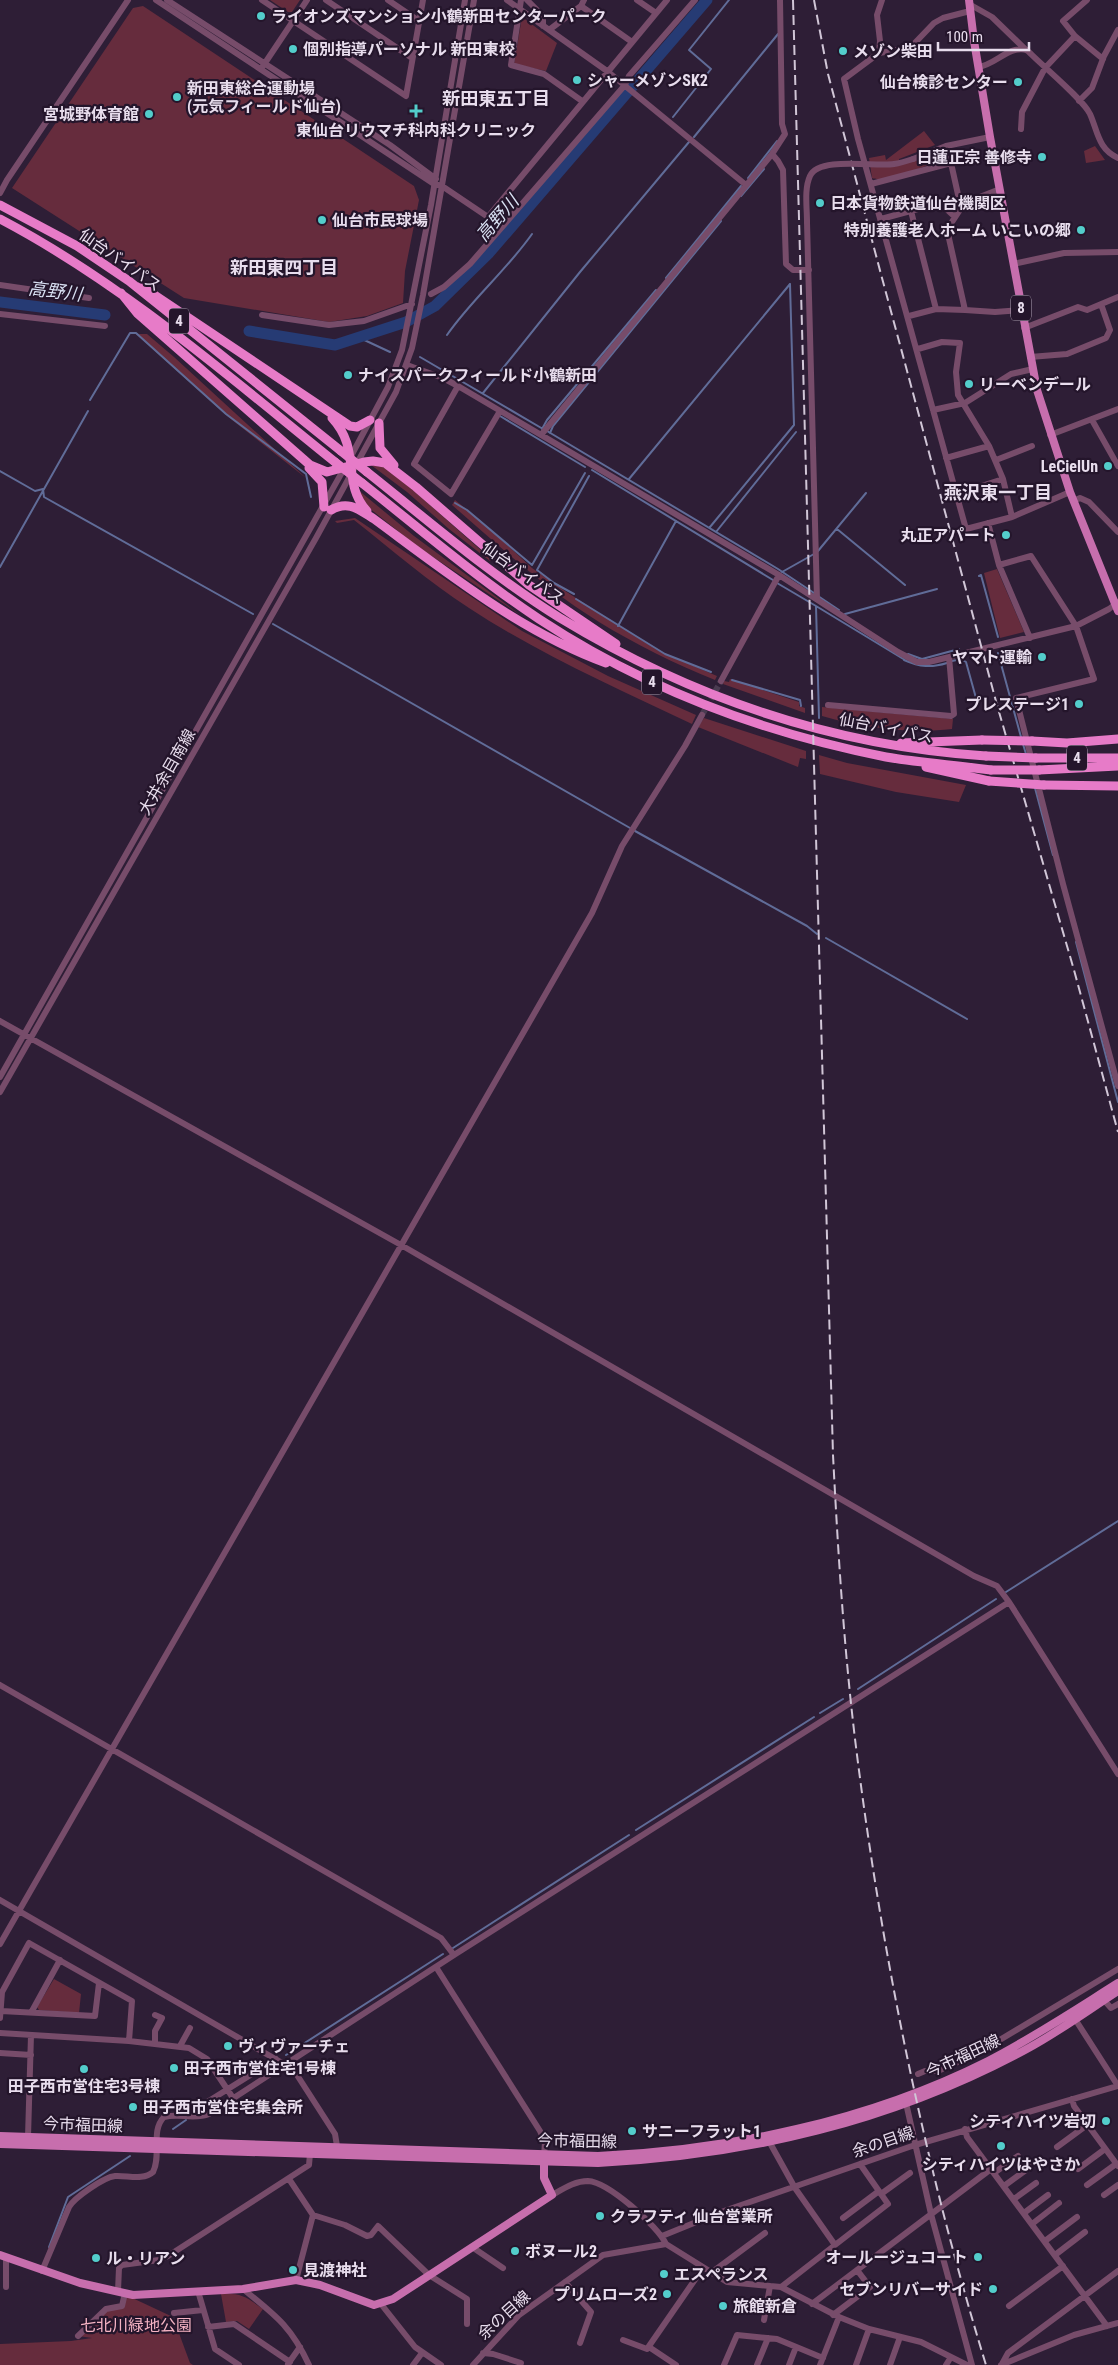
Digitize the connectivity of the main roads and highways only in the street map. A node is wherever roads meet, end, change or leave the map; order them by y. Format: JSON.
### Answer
{"nodes":[{"id":1,"x":969,"y":5,"type":"edge"},
{"id":2,"x":3,"y":206,"type":"edge"},
{"id":3,"x":0,"y":219,"type":"edge"},
{"id":4,"x":129,"y":281,"type":"junction"},
{"id":5,"x":121,"y":293,"type":"junction"},
{"id":6,"x":324,"y":410,"type":"junction"},
{"id":7,"x":294,"y":453,"type":"junction"},
{"id":8,"x":351,"y":468,"type":"junction"},
{"id":9,"x":416,"y":487,"type":"junction"},
{"id":10,"x":374,"y":519,"type":"junction"},
{"id":11,"x":1117,"y":606,"type":"edge"},
{"id":12,"x":636,"y":660,"type":"junction"},
{"id":13,"x":630,"y":672,"type":"junction"},
{"id":14,"x":1118,"y":739,"type":"edge"},
{"id":15,"x":889,"y":744,"type":"junction"},
{"id":16,"x":887,"y":757,"type":"junction"},
{"id":17,"x":1118,"y":758,"type":"edge"},
{"id":18,"x":1118,"y":766,"type":"edge"},
{"id":19,"x":1118,"y":786,"type":"edge"},
{"id":20,"x":1118,"y":1983,"type":"edge"},
{"id":21,"x":1118,"y":1991,"type":"edge"},
{"id":22,"x":0,"y":2136,"type":"edge"},
{"id":23,"x":0,"y":2144,"type":"edge"},
{"id":24,"x":544,"y":2158,"type":"junction"},
{"id":25,"x":3,"y":2256,"type":"edge"}],
"edges":[{"from":1,"to":11,"type":"main road","number":"8"},
{"from":2,"to":4,"type":"highway","name":"仙台バイパス","number":"4"},
{"from":3,"to":5,"type":"highway","name":"仙台バイパス","number":"4"},
{"from":4,"to":6,"type":"highway"},
{"from":4,"to":12,"type":"highway","name":"仙台バイパス","number":"4","bridge":true},
{"from":5,"to":7,"type":"highway"},
{"from":5,"to":13,"type":"highway","name":"仙台バイパス","number":"4","bridge":true},
{"from":6,"to":8,"type":"highway"},
{"from":6,"to":9,"type":"highway"},
{"from":7,"to":8,"type":"highway"},
{"from":7,"to":10,"type":"highway"},
{"from":8,"to":9,"type":"highway"},
{"from":8,"to":10,"type":"highway"},
{"from":9,"to":12,"type":"highway"},
{"from":10,"to":13,"type":"highway"},
{"from":12,"to":15,"type":"highway","name":"仙台バイパス","number":"4"},
{"from":13,"to":16,"type":"highway","name":"仙台バイパス","number":"4"},
{"from":14,"to":15,"type":"highway","bridge":true},
{"from":15,"to":17,"type":"highway","name":"仙台バイパス","number":"4","bridge":true},
{"from":16,"to":18,"type":"highway","name":"仙台バイパス","number":"4","bridge":true},
{"from":16,"to":19,"type":"highway","bridge":true},
{"from":20,"to":24,"type":"main road","name":"今市福田線"},
{"from":21,"to":24,"type":"main road","name":"今市福田線"},
{"from":22,"to":24,"type":"main road","name":"今市福田線"},
{"from":23,"to":24,"type":"main road","name":"今市福田線"},
{"from":24,"to":25,"type":"main road","name":"今市福田線"}]}
